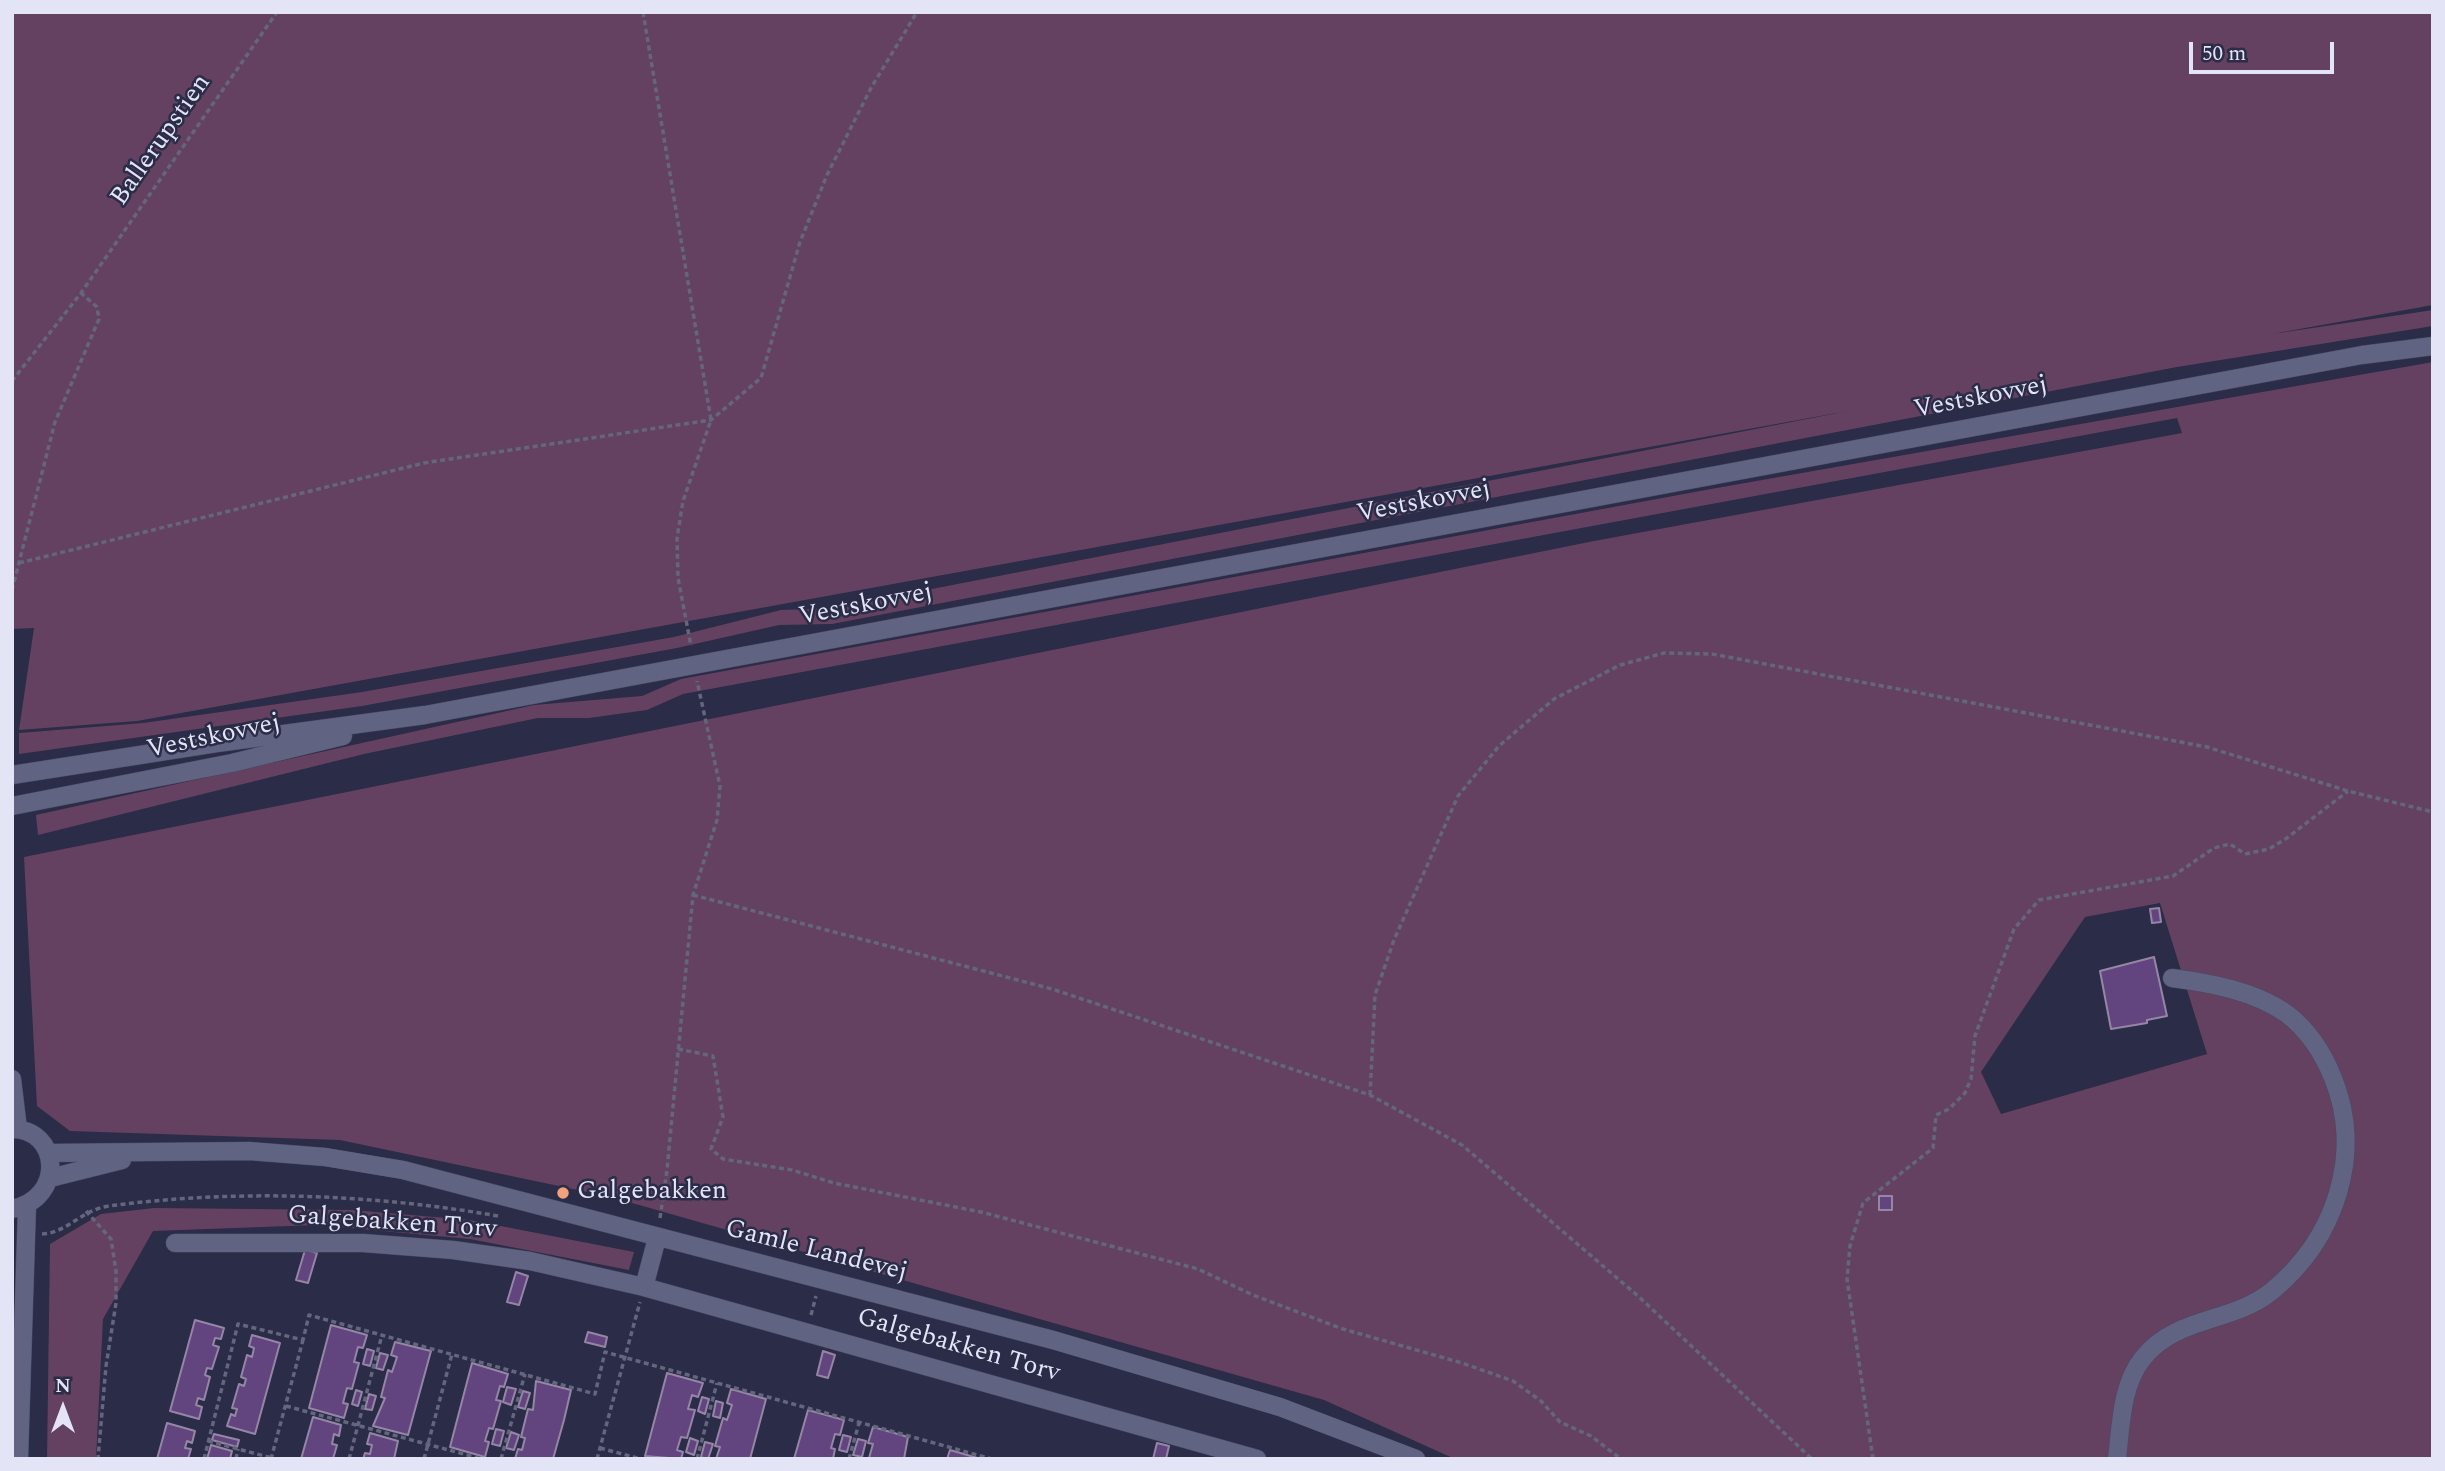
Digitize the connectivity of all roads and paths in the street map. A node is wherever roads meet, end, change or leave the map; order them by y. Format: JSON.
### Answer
{"nodes":[{"id":1,"x":277,"y":12,"type":"edge"},
{"id":2,"x":643,"y":12,"type":"edge"},
{"id":3,"x":917,"y":12,"type":"edge"},
{"id":4,"x":81,"y":293,"type":"junction"},
{"id":5,"x":2433,"y":346,"type":"edge"},
{"id":6,"x":12,"y":381,"type":"edge"},
{"id":7,"x":711,"y":420,"type":"junction"},
{"id":8,"x":19,"y":563,"type":"junction"},
{"id":9,"x":12,"y":590,"type":"edge"},
{"id":10,"x":691,"y":648,"type":"dead end"},
{"id":11,"x":698,"y":681,"type":"dead end"},
{"id":12,"x":425,"y":715,"type":"junction"},
{"id":13,"x":12,"y":775,"type":"edge"},
{"id":14,"x":2347,"y":791,"type":"junction"},
{"id":15,"x":12,"y":806,"type":"edge"},
{"id":16,"x":2433,"y":812,"type":"edge"},
{"id":17,"x":692,"y":895,"type":"junction"},
{"id":18,"x":2172,"y":978,"type":"dead end"},
{"id":19,"x":678,"y":1049,"type":"junction"},
{"id":20,"x":12,"y":1079,"type":"edge"},
{"id":21,"x":1370,"y":1095,"type":"junction"},
{"id":22,"x":15,"y":1129,"type":"edge"},
{"id":23,"x":48,"y":1153,"type":"junction"},
{"id":24,"x":149,"y":1153,"type":"junction"},
{"id":25,"x":50,"y":1178,"type":"junction"},
{"id":26,"x":19,"y":1207,"type":"edge"},
{"id":27,"x":86,"y":1211,"type":"junction"},
{"id":28,"x":508,"y":1217,"type":"dead end"},
{"id":29,"x":26,"y":1233,"type":"junction"},
{"id":30,"x":657,"y":1238,"type":"junction"},
{"id":31,"x":175,"y":1242,"type":"dead end"},
{"id":32,"x":819,"y":1280,"type":"junction"},
{"id":33,"x":644,"y":1287,"type":"junction"},
{"id":34,"x":807,"y":1332,"type":"junction"},
{"id":35,"x":383,"y":1335,"type":"junction"},
{"id":36,"x":303,"y":1340,"type":"junction"},
{"id":37,"x":452,"y":1354,"type":"junction"},
{"id":38,"x":625,"y":1358,"type":"junction"},
{"id":39,"x":525,"y":1374,"type":"junction"},
{"id":40,"x":717,"y":1383,"type":"junction"},
{"id":41,"x":286,"y":1406,"type":"junction"},
{"id":42,"x":859,"y":1423,"type":"junction"},
{"id":43,"x":358,"y":1426,"type":"junction"},
{"id":44,"x":208,"y":1441,"type":"junction"},
{"id":45,"x":428,"y":1444,"type":"junction"},
{"id":46,"x":600,"y":1448,"type":"junction"},
{"id":47,"x":238,"y":1449,"type":"junction"},
{"id":48,"x":272,"y":1458,"type":"edge"},
{"id":49,"x":19,"y":1459,"type":"edge"},
{"id":50,"x":98,"y":1459,"type":"edge"},
{"id":51,"x":204,"y":1459,"type":"edge"},
{"id":52,"x":236,"y":1459,"type":"edge"},
{"id":53,"x":349,"y":1459,"type":"edge"},
{"id":54,"x":424,"y":1459,"type":"edge"},
{"id":55,"x":482,"y":1459,"type":"edge"},
{"id":56,"x":501,"y":1459,"type":"edge"},
{"id":57,"x":597,"y":1459,"type":"edge"},
{"id":58,"x":641,"y":1459,"type":"edge"},
{"id":59,"x":697,"y":1459,"type":"edge"},
{"id":60,"x":849,"y":1459,"type":"edge"},
{"id":61,"x":992,"y":1459,"type":"edge"},
{"id":62,"x":1257,"y":1459,"type":"edge"},
{"id":63,"x":1416,"y":1459,"type":"edge"},
{"id":64,"x":1621,"y":1459,"type":"edge"},
{"id":65,"x":1812,"y":1459,"type":"edge"},
{"id":66,"x":1872,"y":1459,"type":"edge"},
{"id":67,"x":2117,"y":1459,"type":"edge"}],
"edges":[{"from":1,"to":4,"type":"path","name":"Ballerupstien"},
{"from":2,"to":7,"type":"path"},
{"from":3,"to":7,"type":"path"},
{"from":4,"to":6,"type":"path","name":"Ballerupstien"},
{"from":4,"to":8,"type":"path"},
{"from":5,"to":12,"type":"street","name":"Vestskovvej"},
{"from":7,"to":8,"type":"path"},
{"from":7,"to":10,"type":"path"},
{"from":8,"to":9,"type":"path"},
{"from":11,"to":17,"type":"path"},
{"from":12,"to":13,"type":"street","name":"Vestskovvej"},
{"from":12,"to":15,"type":"street","name":"Vestskovvej"},
{"from":14,"to":16,"type":"path"},
{"from":14,"to":21,"type":"path"},
{"from":14,"to":66,"type":"path"},
{"from":17,"to":19,"type":"path"},
{"from":17,"to":21,"type":"path"},
{"from":18,"to":67,"type":"street"},
{"from":19,"to":30,"type":"path"},
{"from":19,"to":64,"type":"path"},
{"from":20,"to":22,"type":"street"},
{"from":21,"to":65,"type":"path"},
{"from":22,"to":23,"type":"street"},
{"from":23,"to":24,"type":"street","name":"Gamle Landevej"},
{"from":23,"to":25,"type":"street"},
{"from":24,"to":25,"type":"street","name":"Gamle Landevej"},
{"from":24,"to":30,"type":"street","name":"Gamle Landevej"},
{"from":25,"to":26,"type":"street"},
{"from":26,"to":29,"type":"street"},
{"from":27,"to":28,"type":"path"},
{"from":27,"to":29,"type":"path"},
{"from":27,"to":50,"type":"path"},
{"from":29,"to":49,"type":"street"},
{"from":30,"to":32,"type":"street","name":"Gamle Landevej"},
{"from":30,"to":33,"type":"street"},
{"from":31,"to":33,"type":"street","name":"Galgebakken Torv"},
{"from":32,"to":34,"type":"path"},
{"from":32,"to":63,"type":"street","name":"Gamle Landevej"},
{"from":33,"to":34,"type":"street","name":"Galgebakken Torv"},
{"from":33,"to":38,"type":"path"},
{"from":34,"to":62,"type":"street","name":"Galgebakken Torv"},
{"from":35,"to":36,"type":"path"},
{"from":35,"to":37,"type":"path"},
{"from":35,"to":43,"type":"path"},
{"from":36,"to":41,"type":"path"},
{"from":36,"to":44,"type":"path"},
{"from":37,"to":39,"type":"path"},
{"from":37,"to":45,"type":"path"},
{"from":38,"to":39,"type":"path"},
{"from":38,"to":40,"type":"path"},
{"from":38,"to":46,"type":"path"},
{"from":39,"to":56,"type":"path"},
{"from":40,"to":42,"type":"path"},
{"from":40,"to":59,"type":"path"},
{"from":41,"to":43,"type":"path"},
{"from":41,"to":48,"type":"path"},
{"from":42,"to":60,"type":"path"},
{"from":42,"to":61,"type":"path"},
{"from":43,"to":45,"type":"path"},
{"from":43,"to":53,"type":"path"},
{"from":44,"to":47,"type":"path"},
{"from":44,"to":51,"type":"path"},
{"from":45,"to":54,"type":"path"},
{"from":45,"to":55,"type":"path"},
{"from":46,"to":57,"type":"path"},
{"from":46,"to":58,"type":"path"},
{"from":47,"to":48,"type":"path"},
{"from":47,"to":52,"type":"path"}]}
